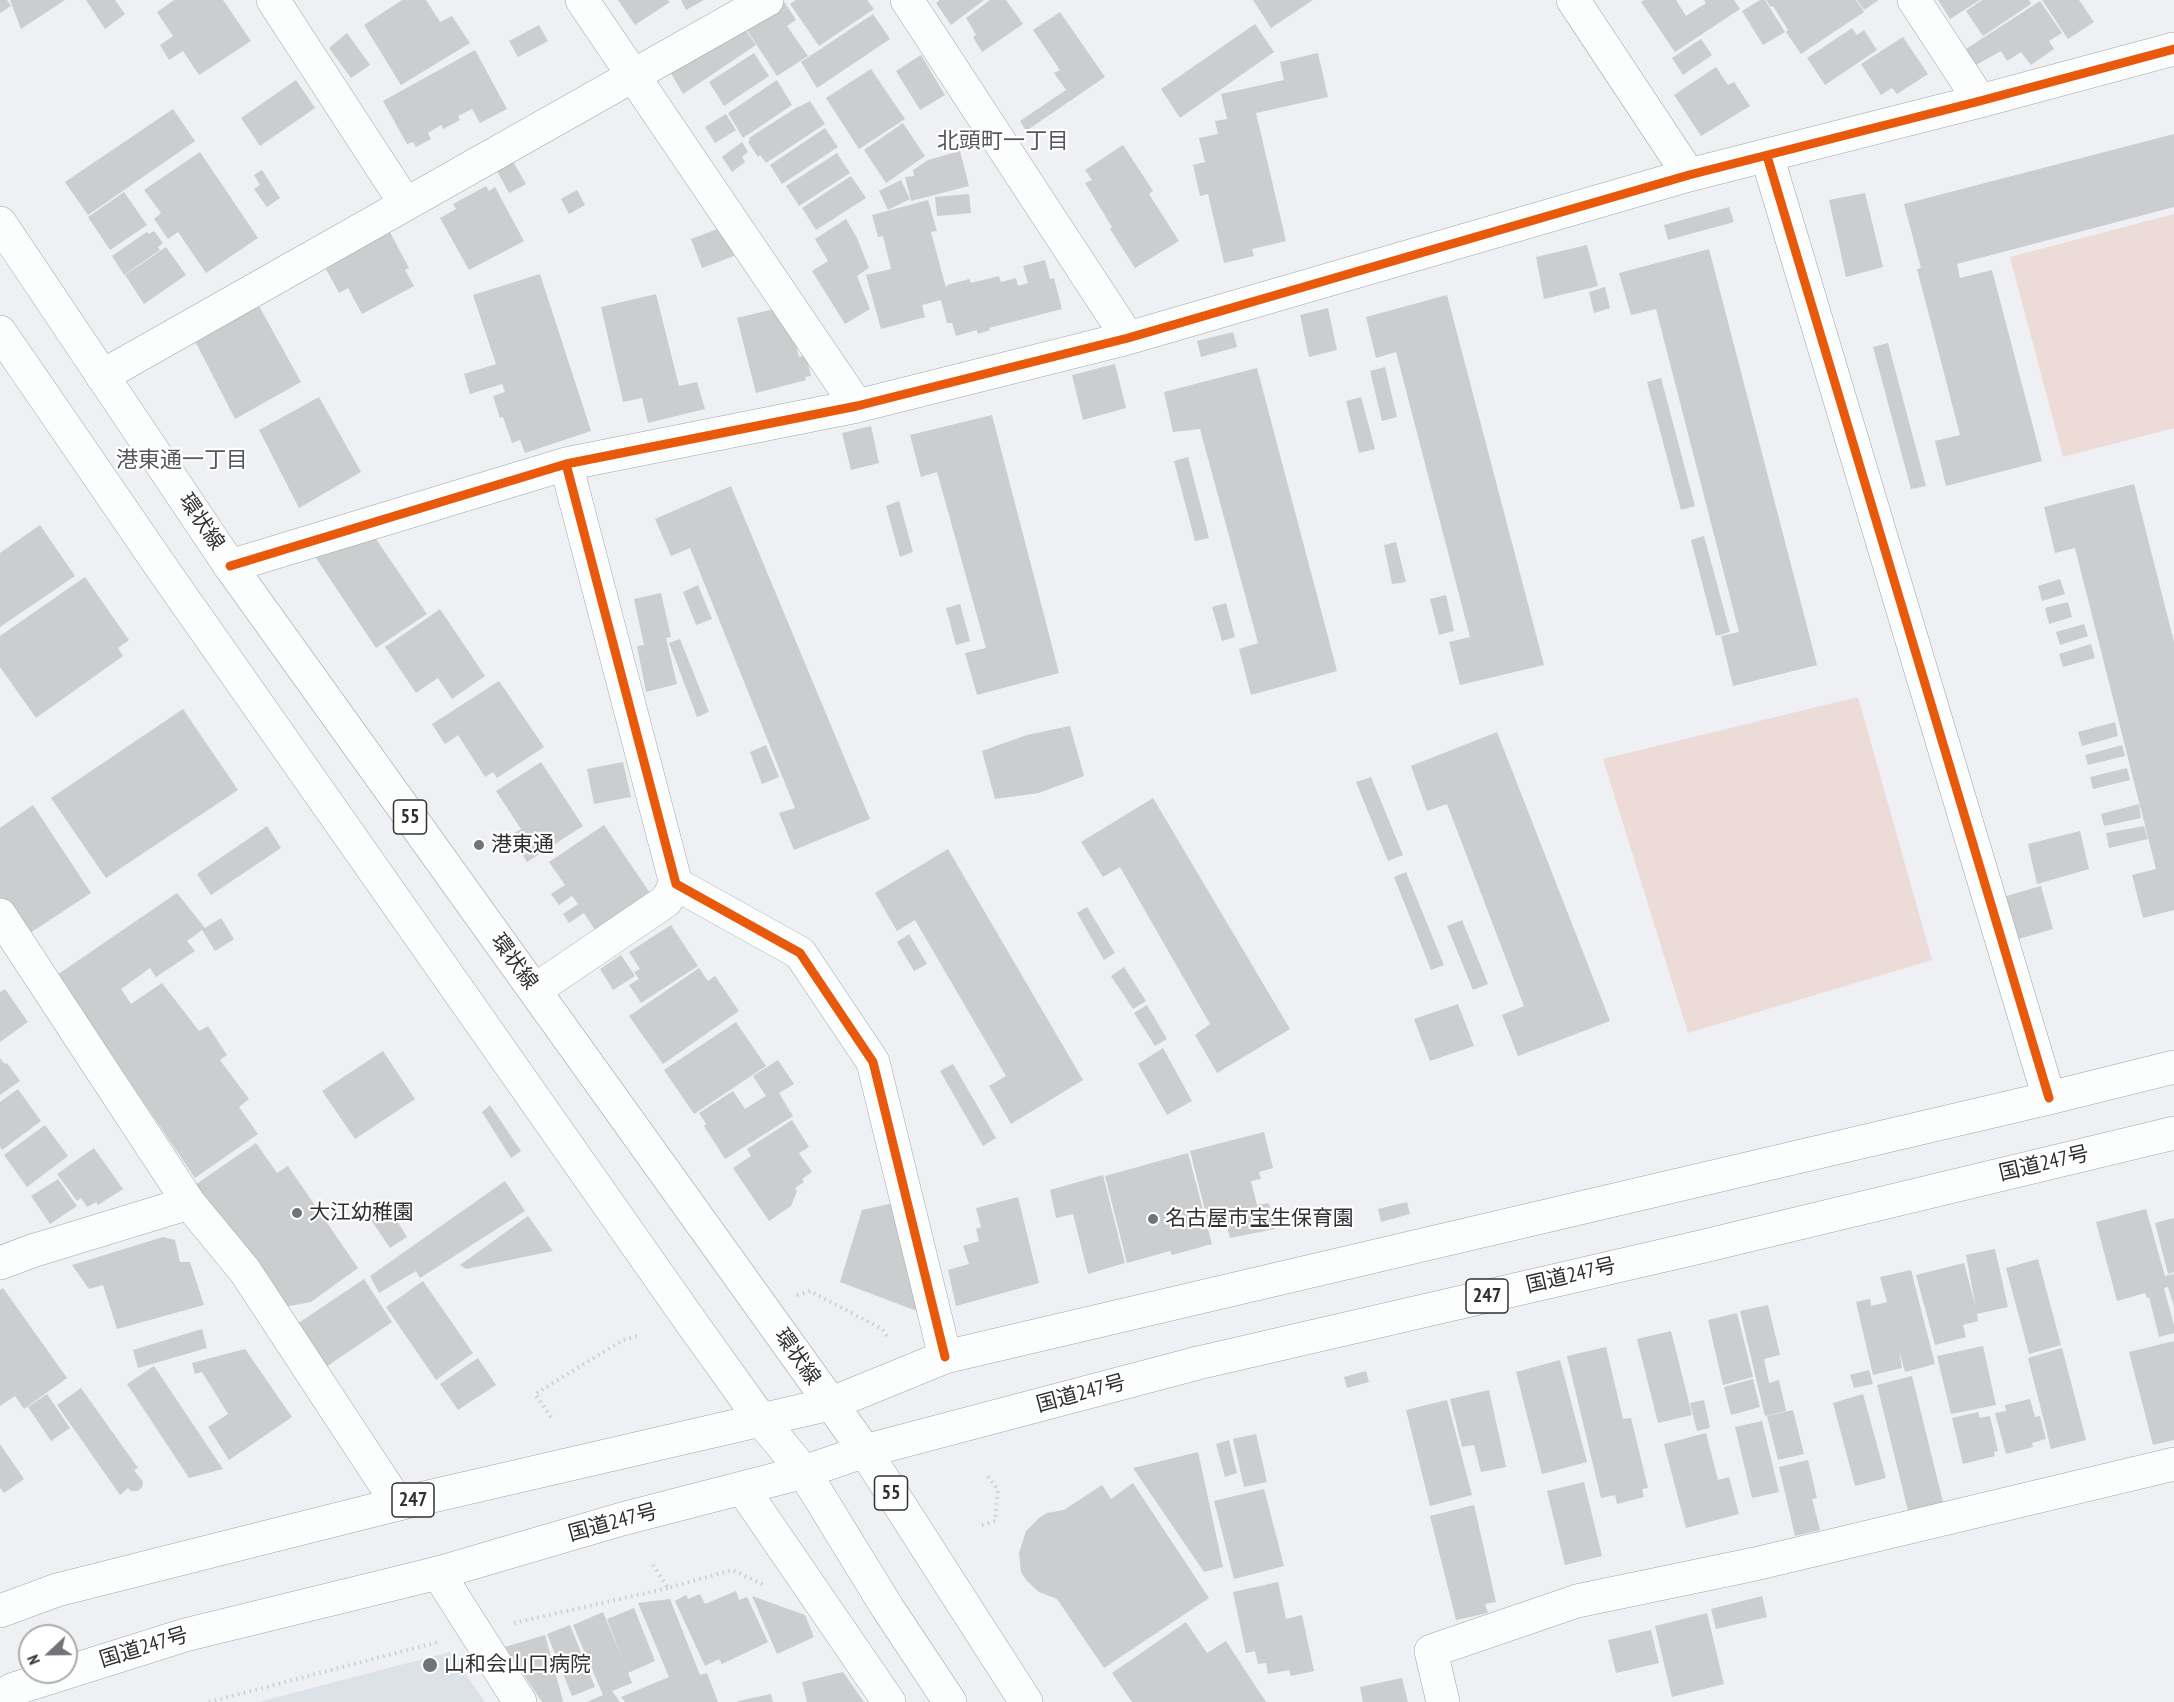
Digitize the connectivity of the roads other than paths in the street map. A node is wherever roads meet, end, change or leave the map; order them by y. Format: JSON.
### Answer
{"nodes":[{"id":1,"x":273,"y":0,"type":"edge"},
{"id":2,"x":582,"y":0,"type":"edge"},
{"id":3,"x":767,"y":0,"type":"edge"},
{"id":4,"x":907,"y":0,"type":"edge"},
{"id":5,"x":1573,"y":0,"type":"edge"},
{"id":6,"x":1914,"y":0,"type":"edge"},
{"id":7,"x":2174,"y":49,"type":"edge"},
{"id":8,"x":633,"y":76,"type":"junction"},
{"id":9,"x":1980,"y":101,"type":"junction"},
{"id":10,"x":1767,"y":156,"type":"junction"},
{"id":11,"x":1689,"y":176,"type":"junction"},
{"id":12,"x":405,"y":203,"type":"junction"},
{"id":13,"x":0,"y":223,"type":"edge"},
{"id":14,"x":0,"y":332,"type":"edge"},
{"id":15,"x":1128,"y":338,"type":"junction"},
{"id":16,"x":102,"y":376,"type":"junction"},
{"id":17,"x":856,"y":406,"type":"junction"},
{"id":18,"x":566,"y":464,"type":"junction"},
{"id":19,"x":230,"y":566,"type":"junction"},
{"id":20,"x":676,"y":884,"type":"junction"},
{"id":21,"x":0,"y":915,"type":"edge"},
{"id":22,"x":535,"y":990,"type":"junction"},
{"id":23,"x":2174,"y":1067,"type":"edge"},
{"id":24,"x":2049,"y":1098,"type":"junction"},
{"id":25,"x":2174,"y":1133,"type":"edge"},
{"id":26,"x":189,"y":1203,"type":"junction"},
{"id":27,"x":0,"y":1263,"type":"edge"},
{"id":28,"x":945,"y":1357,"type":"junction"},
{"id":29,"x":830,"y":1404,"type":"junction"},
{"id":30,"x":762,"y":1421,"type":"junction"},
{"id":31,"x":865,"y":1451,"type":"junction"},
{"id":32,"x":2174,"y":1464,"type":"edge"},
{"id":33,"x":804,"y":1472,"type":"junction"},
{"id":34,"x":743,"y":1489,"type":"junction"},
{"id":35,"x":398,"y":1504,"type":"junction"},
{"id":36,"x":438,"y":1573,"type":"junction"},
{"id":37,"x":0,"y":1611,"type":"edge"},
{"id":38,"x":0,"y":1696,"type":"edge"},
{"id":39,"x":520,"y":1702,"type":"edge"},
{"id":40,"x":889,"y":1702,"type":"edge"},
{"id":41,"x":950,"y":1702,"type":"edge"},
{"id":42,"x":1026,"y":1702,"type":"edge"},
{"id":43,"x":1443,"y":1702,"type":"edge"}],
"edges":[{"from":1,"to":12,"type":"main road"},
{"from":2,"to":8,"type":"main road"},
{"from":3,"to":8,"type":"main road"},
{"from":4,"to":15,"type":"main road"},
{"from":5,"to":11,"type":"main road"},
{"from":6,"to":9,"type":"main road"},
{"from":7,"to":9,"type":"main road"},
{"from":8,"to":12,"type":"main road"},
{"from":8,"to":17,"type":"main road"},
{"from":9,"to":10,"type":"main road"},
{"from":10,"to":11,"type":"main road"},
{"from":10,"to":24,"type":"main road"},
{"from":11,"to":15,"type":"main road"},
{"from":12,"to":16,"type":"main road"},
{"from":13,"to":16,"type":"main road","name":"環状線","number":"55"},
{"from":14,"to":30,"type":"main road"},
{"from":15,"to":17,"type":"main road"},
{"from":16,"to":19,"type":"main road","name":"環状線","number":"55"},
{"from":17,"to":18,"type":"main road"},
{"from":18,"to":19,"type":"main road"},
{"from":18,"to":20,"type":"main road"},
{"from":19,"to":22,"type":"main road","name":"環状線","number":"55"},
{"from":20,"to":22,"type":"main road"},
{"from":20,"to":28,"type":"main road"},
{"from":21,"to":26,"type":"main road"},
{"from":22,"to":29,"type":"main road","name":"環状線","number":"55"},
{"from":23,"to":24,"type":"main road","number":"247"},
{"from":24,"to":28,"type":"main road","number":"247"},
{"from":25,"to":31,"type":"main road","name":"国道247号","number":"247"},
{"from":26,"to":27,"type":"main road"},
{"from":26,"to":35,"type":"main road"},
{"from":28,"to":29,"type":"main road","number":"247"},
{"from":29,"to":30,"type":"main road","number":"247"},
{"from":29,"to":31,"type":"main road","name":"環状線","number":"55"},
{"from":30,"to":33,"type":"main road"},
{"from":30,"to":35,"type":"main road","number":"247"},
{"from":31,"to":33,"type":"main road","name":"国道247号","number":"247"},
{"from":31,"to":42,"type":"main road","name":"環状線","number":"55"},
{"from":32,"to":43,"type":"main road"},
{"from":33,"to":34,"type":"main road","name":"国道247号","number":"247"},
{"from":33,"to":41,"type":"main road"},
{"from":34,"to":36,"type":"main road","name":"国道247号","number":"247"},
{"from":34,"to":40,"type":"main road"},
{"from":35,"to":37,"type":"main road","number":"247"},
{"from":36,"to":38,"type":"main road","name":"国道247号","number":"247"},
{"from":36,"to":39,"type":"main road"}]}
